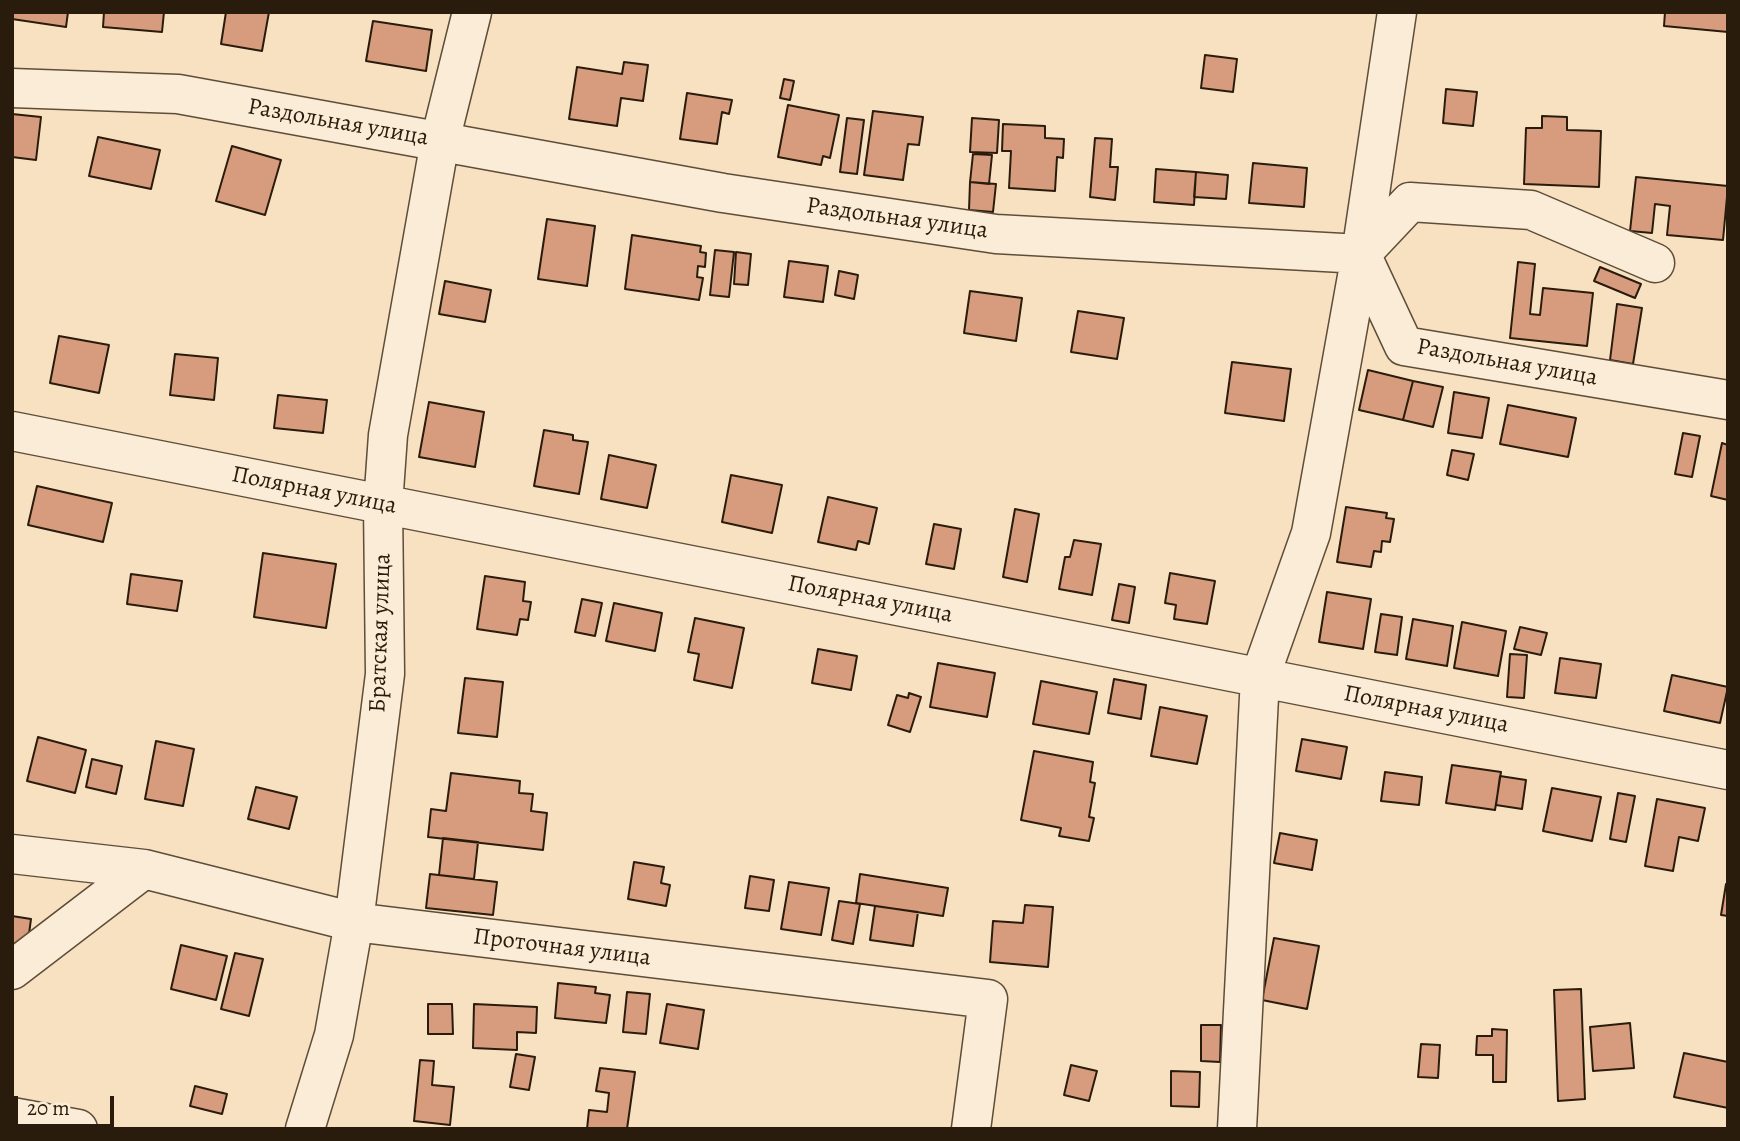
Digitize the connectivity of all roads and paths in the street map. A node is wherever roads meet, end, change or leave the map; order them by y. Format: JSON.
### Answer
{"nodes":[{"id":1,"x":472,"y":12,"type":"edge"},
{"id":2,"x":1397,"y":12,"type":"edge"},
{"id":3,"x":12,"y":88,"type":"edge"},
{"id":4,"x":440,"y":141,"type":"junction"},
{"id":5,"x":1361,"y":254,"type":"junction"},
{"id":6,"x":1655,"y":262,"type":"dead end"},
{"id":7,"x":1728,"y":400,"type":"edge"},
{"id":8,"x":12,"y":431,"type":"edge"},
{"id":9,"x":383,"y":505,"type":"junction"},
{"id":10,"x":1260,"y":677,"type":"junction"},
{"id":11,"x":1728,"y":770,"type":"edge"},
{"id":12,"x":12,"y":854,"type":"edge"},
{"id":13,"x":144,"y":869,"type":"junction"},
{"id":14,"x":354,"y":922,"type":"junction"},
{"id":15,"x":12,"y":970,"type":"edge"},
{"id":16,"x":12,"y":1117,"type":"edge"},
{"id":17,"x":78,"y":1129,"type":"edge"},
{"id":18,"x":305,"y":1129,"type":"edge"},
{"id":19,"x":971,"y":1129,"type":"edge"},
{"id":20,"x":1237,"y":1129,"type":"edge"}],
"edges":[{"from":1,"to":4,"type":"street","name":"Братская улица"},
{"from":2,"to":5,"type":"street"},
{"from":3,"to":4,"type":"street","name":"Раздольная улица"},
{"from":4,"to":5,"type":"street","name":"Раздольная улица"},
{"from":4,"to":9,"type":"street","name":"Братская улица"},
{"from":5,"to":6,"type":"street"},
{"from":5,"to":7,"type":"street","name":"Раздольная улица"},
{"from":5,"to":10,"type":"street"},
{"from":8,"to":9,"type":"street","name":"Полярная улица"},
{"from":9,"to":10,"type":"street","name":"Полярная улица"},
{"from":9,"to":14,"type":"street","name":"Братская улица"},
{"from":10,"to":11,"type":"street","name":"Полярная улица"},
{"from":10,"to":20,"type":"street"},
{"from":12,"to":13,"type":"street","name":"Проточная улица"},
{"from":13,"to":14,"type":"street","name":"Проточная улица"},
{"from":13,"to":15,"type":"street"},
{"from":14,"to":18,"type":"street","name":"Братская улица"},
{"from":14,"to":19,"type":"street","name":"Проточная улица"},
{"from":16,"to":17,"type":"street"}]}
